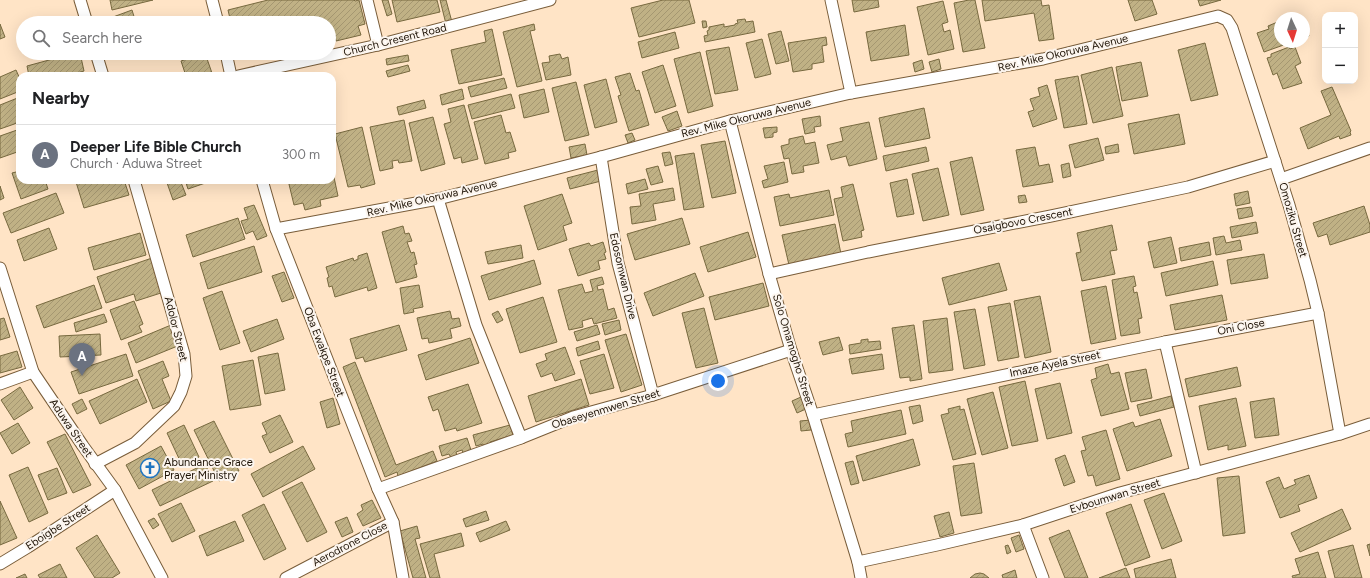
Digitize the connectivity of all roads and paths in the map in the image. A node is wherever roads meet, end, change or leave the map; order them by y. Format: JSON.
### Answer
{"nodes":[{"id":1,"x":80,"y":0,"type":"edge"},
{"id":2,"x":212,"y":0,"type":"edge"},
{"id":3,"x":366,"y":0,"type":"edge"},
{"id":4,"x":550,"y":0,"type":"edge"},
{"id":5,"x":831,"y":0,"type":"edge"},
{"id":6,"x":513,"y":5,"type":"edge"},
{"id":7,"x":85,"y":16,"type":"edge"},
{"id":8,"x":216,"y":16,"type":"edge"},
{"id":9,"x":1218,"y":16,"type":"joint"},
{"id":10,"x":378,"y":46,"type":"junction"},
{"id":11,"x":336,"y":55,"type":"edge"},
{"id":12,"x":98,"y":60,"type":"edge"},
{"id":13,"x":228,"y":60,"type":"edge"},
{"id":14,"x":313,"y":60,"type":"edge"},
{"id":15,"x":102,"y":72,"type":"edge"},
{"id":16,"x":230,"y":72,"type":"edge"},
{"id":17,"x":257,"y":72,"type":"edge"},
{"id":18,"x":851,"y":93,"type":"junction"},
{"id":19,"x":730,"y":121,"type":"junction"},
{"id":20,"x":1370,"y":148,"type":"edge"},
{"id":21,"x":601,"y":157,"type":"junction"},
{"id":22,"x":1275,"y":161,"type":"junction"},
{"id":23,"x":1281,"y":179,"type":"junction"},
{"id":24,"x":135,"y":184,"type":"edge"},
{"id":25,"x":263,"y":184,"type":"edge"},
{"id":26,"x":438,"y":199,"type":"junction"},
{"id":27,"x":276,"y":229,"type":"junction"},
{"id":28,"x":0,"y":268,"type":"edge"},
{"id":29,"x":769,"y":274,"type":"junction"},
{"id":30,"x":1318,"y":313,"type":"junction"},
{"id":31,"x":1165,"y":342,"type":"junction"},
{"id":32,"x":791,"y":350,"type":"junction"},
{"id":33,"x":33,"y":372,"type":"junction"},
{"id":34,"x":0,"y":384,"type":"edge"},
{"id":35,"x":653,"y":394,"type":"junction"},
{"id":36,"x":813,"y":415,"type":"junction"},
{"id":37,"x":1370,"y":424,"type":"edge"},
{"id":38,"x":1340,"y":434,"type":"junction"},
{"id":39,"x":521,"y":438,"type":"junction"},
{"id":40,"x":95,"y":464,"type":"junction"},
{"id":41,"x":1196,"y":473,"type":"junction"},
{"id":42,"x":378,"y":489,"type":"junction"},
{"id":43,"x":115,"y":490,"type":"junction"},
{"id":44,"x":393,"y":522,"type":"junction"},
{"id":45,"x":1023,"y":525,"type":"junction"},
{"id":46,"x":858,"y":562,"type":"junction"},
{"id":47,"x":0,"y":564,"type":"edge"},
{"id":48,"x":162,"y":578,"type":"edge"},
{"id":49,"x":286,"y":578,"type":"edge"},
{"id":50,"x":403,"y":578,"type":"edge"},
{"id":51,"x":861,"y":578,"type":"edge"},
{"id":52,"x":1043,"y":578,"type":"edge"}],
"edges":[{"from":1,"to":7,"type":"street"},
{"from":2,"to":8,"type":"street"},
{"from":3,"to":10,"type":"street"},
{"from":4,"to":6,"type":"street","name":"Church Cresent Road"},
{"from":5,"to":18,"type":"street"},
{"from":6,"to":10,"type":"street","name":"Church Cresent Road"},
{"from":9,"to":18,"type":"street","name":"Rev. Mike Okoruwa Avenue"},
{"from":9,"to":22,"type":"street","name":"Omoziku Street"},
{"from":10,"to":11,"type":"street","name":"Church Cresent Road"},
{"from":12,"to":15,"type":"street"},
{"from":13,"to":16,"type":"street"},
{"from":14,"to":17,"type":"street","name":"Church Cresent Road"},
{"from":18,"to":19,"type":"street","name":"Rev. Mike Okoruwa Avenue"},
{"from":19,"to":21,"type":"street","name":"Rev. Mike Okoruwa Avenue"},
{"from":19,"to":29,"type":"street","name":"Solo Omamogho Street"},
{"from":20,"to":23,"type":"street"},
{"from":21,"to":26,"type":"street","name":"Rev. Mike Okoruwa Avenue"},
{"from":21,"to":35,"type":"street","name":"Edosomwan Drive"},
{"from":22,"to":23,"type":"street","name":"Omoziku Street"},
{"from":22,"to":29,"type":"street","name":"Osaigbovo Crescent"},
{"from":23,"to":30,"type":"street","name":"Omoziku Street"},
{"from":24,"to":40,"type":"street","name":"Adolor Street"},
{"from":25,"to":27,"type":"street","name":"Oba Ewakpe Street"},
{"from":26,"to":27,"type":"street","name":"Rev. Mike Okoruwa Avenue"},
{"from":26,"to":39,"type":"street"},
{"from":27,"to":42,"type":"street","name":"Oba Ewakpe Street"},
{"from":28,"to":33,"type":"street","name":"Aduwa Street"},
{"from":29,"to":32,"type":"street","name":"Solo Omamogho Street"},
{"from":30,"to":31,"type":"street","name":"Oni Close"},
{"from":30,"to":38,"type":"street","name":"Omoziku Street"},
{"from":31,"to":36,"type":"street","name":"Imaze Ayela Street"},
{"from":31,"to":41,"type":"street"},
{"from":32,"to":35,"type":"street","name":"Obaseyenmwen Street"},
{"from":32,"to":36,"type":"street","name":"Solo Omamogho Street"},
{"from":33,"to":34,"type":"street"},
{"from":33,"to":40,"type":"street","name":"Aduwa Street"},
{"from":35,"to":39,"type":"street","name":"Obaseyenmwen Street"},
{"from":36,"to":46,"type":"street","name":"Solo Omamogho Street"},
{"from":37,"to":38,"type":"street","name":"Evboumwan Street"},
{"from":38,"to":41,"type":"street","name":"Evboumwan Street"},
{"from":39,"to":42,"type":"street","name":"Obaseyenmwen Street"},
{"from":40,"to":43,"type":"street","name":"Aduwa Street"},
{"from":41,"to":45,"type":"street","name":"Evboumwan Street"},
{"from":42,"to":44,"type":"street","name":"Oba Ewakpe Street"},
{"from":43,"to":47,"type":"street","name":"Eboigbe Street"},
{"from":43,"to":48,"type":"street","name":"Aduwa Street"},
{"from":44,"to":49,"type":"street","name":"Aerodrone Close"},
{"from":44,"to":50,"type":"street","name":"Oba Ewakpe Street"},
{"from":45,"to":46,"type":"street","name":"Evboumwan Street"},
{"from":45,"to":52,"type":"street"},
{"from":46,"to":51,"type":"street","name":"Solo Omamogho Street"}]}
